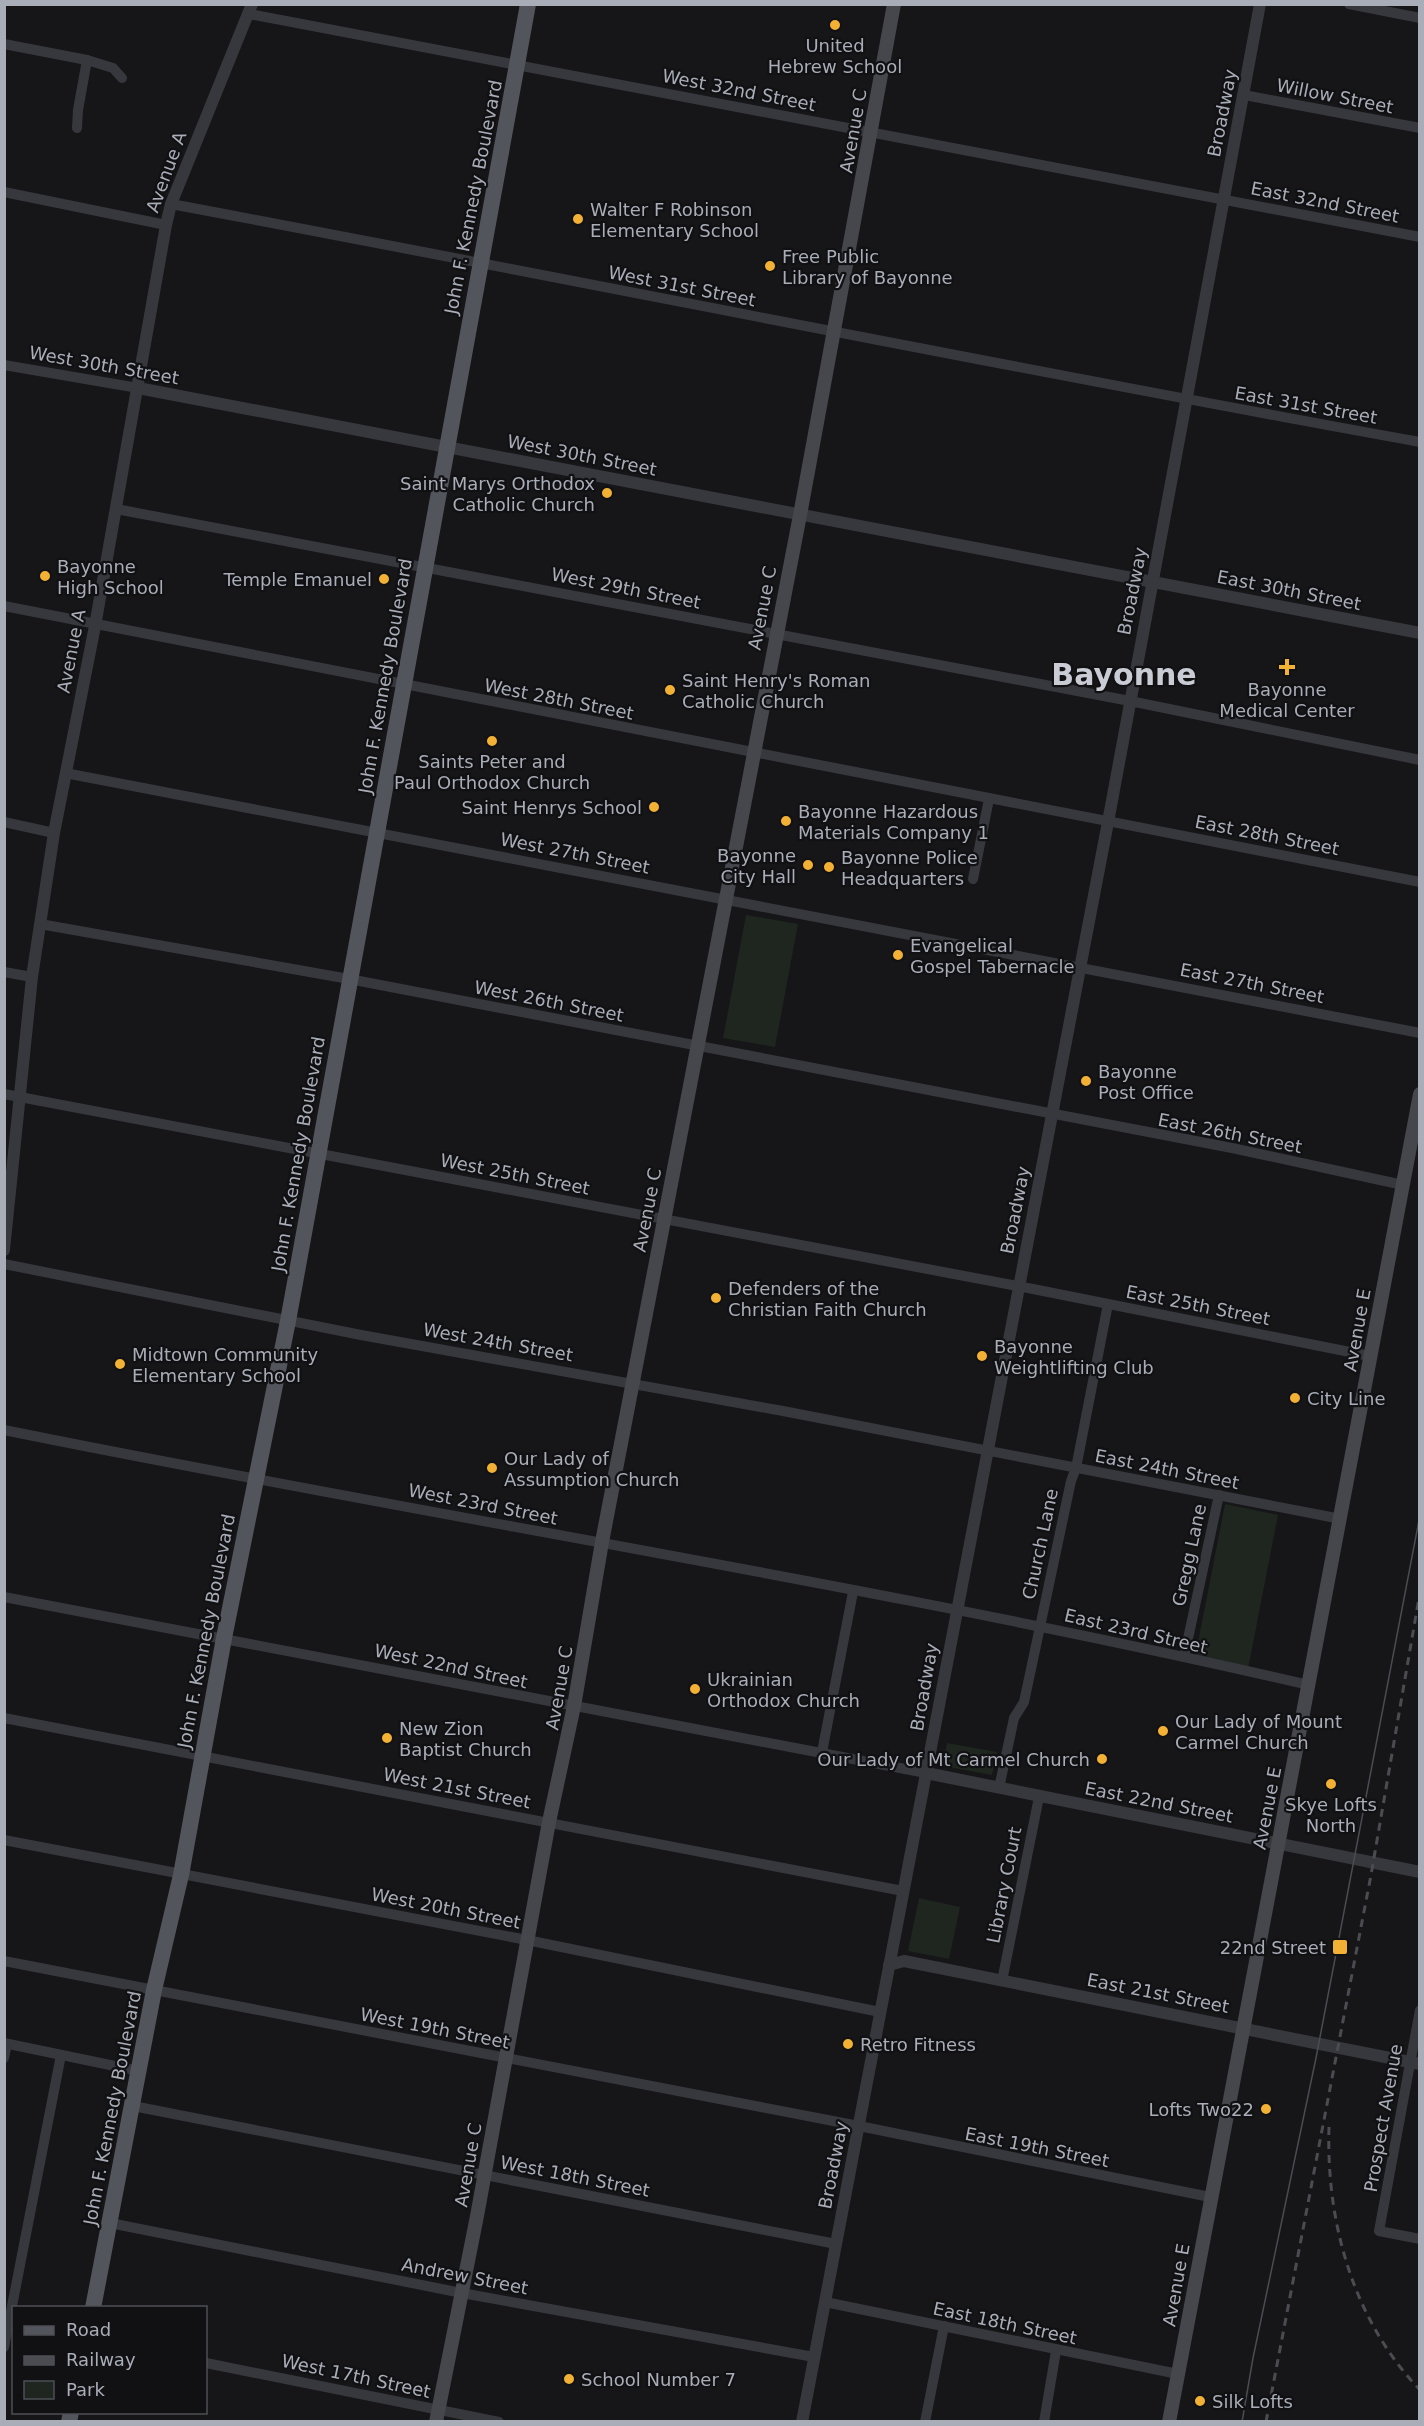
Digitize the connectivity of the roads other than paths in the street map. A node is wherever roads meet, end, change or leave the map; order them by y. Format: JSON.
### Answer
{"nodes":[{"id":1,"x":528,"y":4,"type":"edge"},
{"id":2,"x":894,"y":4,"type":"edge"},
{"id":3,"x":1260,"y":4,"type":"edge"},
{"id":4,"x":1349,"y":4,"type":"edge"},
{"id":5,"x":250,"y":9,"type":"edge"},
{"id":6,"x":1419,"y":18,"type":"edge"},
{"id":7,"x":4,"y":44,"type":"edge"},
{"id":8,"x":87,"y":60,"type":"junction"},
{"id":9,"x":517,"y":64,"type":"junction"},
{"id":10,"x":122,"y":78,"type":"dead end"},
{"id":11,"x":1244,"y":95,"type":"junction"},
{"id":12,"x":77,"y":128,"type":"dead end"},
{"id":13,"x":1419,"y":128,"type":"edge"},
{"id":14,"x":872,"y":132,"type":"junction"},
{"id":15,"x":4,"y":192,"type":"edge"},
{"id":16,"x":1224,"y":200,"type":"junction"},
{"id":17,"x":171,"y":204,"type":"junction"},
{"id":18,"x":166,"y":225,"type":"junction"},
{"id":19,"x":1419,"y":237,"type":"edge"},
{"id":20,"x":480,"y":262,"type":"junction"},
{"id":21,"x":834,"y":333,"type":"junction"},
{"id":22,"x":4,"y":366,"type":"edge"},
{"id":23,"x":138,"y":388,"type":"junction"},
{"id":24,"x":1186,"y":400,"type":"junction"},
{"id":25,"x":1419,"y":442,"type":"edge"},
{"id":26,"x":447,"y":448,"type":"junction"},
{"id":27,"x":116,"y":509,"type":"junction"},
{"id":28,"x":800,"y":515,"type":"junction"},
{"id":29,"x":425,"y":567,"type":"junction"},
{"id":30,"x":1152,"y":582,"type":"junction"},
{"id":31,"x":4,"y":606,"type":"edge"},
{"id":32,"x":95,"y":626,"type":"junction"},
{"id":33,"x":1419,"y":633,"type":"edge"},
{"id":34,"x":775,"y":634,"type":"junction"},
{"id":35,"x":403,"y":686,"type":"junction"},
{"id":36,"x":1130,"y":701,"type":"junction"},
{"id":37,"x":754,"y":753,"type":"junction"},
{"id":38,"x":1419,"y":760,"type":"edge"},
{"id":39,"x":65,"y":773,"type":"junction"},
{"id":40,"x":989,"y":799,"type":"junction"},
{"id":41,"x":4,"y":822,"type":"edge"},
{"id":42,"x":1108,"y":822,"type":"junction"},
{"id":43,"x":54,"y":832,"type":"junction"},
{"id":44,"x":377,"y":832,"type":"junction"},
{"id":45,"x":973,"y":879,"type":"dead end"},
{"id":46,"x":1419,"y":882,"type":"edge"},
{"id":47,"x":726,"y":899,"type":"junction"},
{"id":48,"x":40,"y":924,"type":"junction"},
{"id":49,"x":1079,"y":967,"type":"junction"},
{"id":50,"x":4,"y":972,"type":"edge"},
{"id":51,"x":32,"y":977,"type":"junction"},
{"id":52,"x":349,"y":979,"type":"junction"},
{"id":53,"x":1419,"y":1032,"type":"edge"},
{"id":54,"x":697,"y":1047,"type":"junction"},
{"id":55,"x":4,"y":1094,"type":"edge"},
{"id":56,"x":1419,"y":1094,"type":"edge"},
{"id":57,"x":22,"y":1097,"type":"junction"},
{"id":58,"x":1052,"y":1114,"type":"junction"},
{"id":59,"x":318,"y":1153,"type":"junction"},
{"id":60,"x":1403,"y":1185,"type":"junction"},
{"id":61,"x":663,"y":1219,"type":"junction"},
{"id":62,"x":4,"y":1250,"type":"edge"},
{"id":63,"x":4,"y":1264,"type":"edge"},
{"id":64,"x":1018,"y":1286,"type":"junction"},
{"id":65,"x":1108,"y":1304,"type":"junction"},
{"id":66,"x":288,"y":1321,"type":"junction"},
{"id":67,"x":1370,"y":1356,"type":"junction"},
{"id":68,"x":633,"y":1383,"type":"junction"},
{"id":69,"x":4,"y":1430,"type":"edge"},
{"id":70,"x":986,"y":1451,"type":"junction"},
{"id":71,"x":1076,"y":1468,"type":"junction"},
{"id":72,"x":256,"y":1478,"type":"junction"},
{"id":73,"x":1218,"y":1495,"type":"junction"},
{"id":74,"x":1341,"y":1520,"type":"junction"},
{"id":75,"x":602,"y":1542,"type":"junction"},
{"id":76,"x":854,"y":1592,"type":"junction"},
{"id":77,"x":4,"y":1597,"type":"edge"},
{"id":78,"x":956,"y":1611,"type":"junction"},
{"id":79,"x":1040,"y":1627,"type":"junction"},
{"id":80,"x":224,"y":1638,"type":"junction"},
{"id":81,"x":1184,"y":1657,"type":"junction"},
{"id":82,"x":1309,"y":1685,"type":"junction"},
{"id":83,"x":574,"y":1706,"type":"junction"},
{"id":84,"x":4,"y":1718,"type":"edge"},
{"id":85,"x":822,"y":1752,"type":"junction"},
{"id":86,"x":201,"y":1756,"type":"junction"},
{"id":87,"x":926,"y":1773,"type":"junction"},
{"id":88,"x":999,"y":1788,"type":"junction"},
{"id":89,"x":1039,"y":1797,"type":"junction"},
{"id":90,"x":549,"y":1822,"type":"junction"},
{"id":91,"x":4,"y":1840,"type":"edge"},
{"id":92,"x":1279,"y":1844,"type":"junction"},
{"id":93,"x":1419,"y":1872,"type":"edge"},
{"id":94,"x":181,"y":1875,"type":"junction"},
{"id":95,"x":903,"y":1891,"type":"junction"},
{"id":96,"x":527,"y":1940,"type":"junction"},
{"id":97,"x":4,"y":1961,"type":"edge"},
{"id":98,"x":889,"y":1965,"type":"junction"},
{"id":99,"x":1002,"y":1980,"type":"junction"},
{"id":100,"x":154,"y":1990,"type":"junction"},
{"id":101,"x":1419,"y":2010,"type":"edge"},
{"id":102,"x":880,"y":2012,"type":"junction"},
{"id":103,"x":1243,"y":2029,"type":"junction"},
{"id":104,"x":6,"y":2044,"type":"edge"},
{"id":105,"x":61,"y":2055,"type":"junction"},
{"id":106,"x":4,"y":2058,"type":"edge"},
{"id":107,"x":505,"y":2058,"type":"junction"},
{"id":108,"x":1414,"y":2063,"type":"edge"},
{"id":109,"x":139,"y":2071,"type":"junction"},
{"id":110,"x":133,"y":2106,"type":"junction"},
{"id":111,"x":858,"y":2126,"type":"junction"},
{"id":112,"x":485,"y":2176,"type":"junction"},
{"id":113,"x":1210,"y":2197,"type":"junction"},
{"id":114,"x":111,"y":2223,"type":"junction"},
{"id":115,"x":1419,"y":2239,"type":"edge"},
{"id":116,"x":836,"y":2244,"type":"junction"},
{"id":117,"x":462,"y":2293,"type":"junction"},
{"id":118,"x":825,"y":2302,"type":"junction"},
{"id":119,"x":12,"y":2306,"type":"edge"},
{"id":120,"x":12,"y":2306,"type":"edge"},
{"id":121,"x":93,"y":2306,"type":"edge"},
{"id":122,"x":944,"y":2326,"type":"junction"},
{"id":123,"x":4,"y":2347,"type":"edge"},
{"id":124,"x":1056,"y":2351,"type":"junction"},
{"id":125,"x":814,"y":2357,"type":"junction"},
{"id":126,"x":207,"y":2363,"type":"edge"},
{"id":127,"x":1178,"y":2374,"type":"junction"},
{"id":128,"x":437,"y":2416,"type":"edge"},
{"id":129,"x":499,"y":2421,"type":"edge"},
{"id":130,"x":802,"y":2421,"type":"edge"},
{"id":131,"x":925,"y":2421,"type":"edge"},
{"id":132,"x":1044,"y":2421,"type":"edge"},
{"id":133,"x":1169,"y":2421,"type":"edge"}],
"edges":[{"from":1,"to":9,"type":"main road","name":"John F. Kennedy Boulevard"},
{"from":2,"to":14,"type":"main road","name":"Avenue C"},
{"from":3,"to":11,"type":"street","name":"Broadway"},
{"from":4,"to":6,"type":"street"},
{"from":5,"to":9,"type":"street","name":"West 32nd Street"},
{"from":5,"to":17,"type":"street","name":"Avenue A"},
{"from":7,"to":8,"type":"street"},
{"from":8,"to":10,"type":"street"},
{"from":8,"to":12,"type":"street"},
{"from":9,"to":14,"type":"street","name":"West 32nd Street"},
{"from":9,"to":20,"type":"main road","name":"John F. Kennedy Boulevard"},
{"from":11,"to":13,"type":"street","name":"Willow Street"},
{"from":11,"to":16,"type":"street","name":"Broadway"},
{"from":14,"to":16,"type":"street","name":"West 32nd Street"},
{"from":14,"to":21,"type":"main road","name":"Avenue C"},
{"from":15,"to":18,"type":"street"},
{"from":16,"to":19,"type":"street","name":"East 32nd Street"},
{"from":16,"to":24,"type":"street","name":"Broadway"},
{"from":17,"to":18,"type":"street","name":"Avenue A"},
{"from":17,"to":20,"type":"street","name":"West 31st Street"},
{"from":18,"to":23,"type":"street","name":"Avenue A"},
{"from":20,"to":21,"type":"street","name":"West 31st Street"},
{"from":20,"to":26,"type":"main road","name":"John F. Kennedy Boulevard"},
{"from":21,"to":24,"type":"street","name":"West 31st Street"},
{"from":21,"to":28,"type":"main road","name":"Avenue C"},
{"from":22,"to":23,"type":"street","name":"West 30th Street"},
{"from":23,"to":26,"type":"street","name":"West 30th Street"},
{"from":23,"to":27,"type":"street","name":"Avenue A"},
{"from":24,"to":25,"type":"street","name":"East 31st Street"},
{"from":24,"to":30,"type":"street","name":"Broadway"},
{"from":26,"to":28,"type":"street","name":"West 30th Street"},
{"from":26,"to":29,"type":"main road","name":"John F. Kennedy Boulevard"},
{"from":27,"to":29,"type":"street","name":"West 29th Street"},
{"from":27,"to":32,"type":"street","name":"Avenue A"},
{"from":28,"to":30,"type":"street","name":"West 30th Street"},
{"from":28,"to":34,"type":"main road","name":"Avenue C"},
{"from":29,"to":34,"type":"street","name":"West 29th Street"},
{"from":29,"to":35,"type":"main road","name":"John F. Kennedy Boulevard"},
{"from":30,"to":33,"type":"street","name":"East 30th Street"},
{"from":30,"to":36,"type":"street","name":"Broadway"},
{"from":31,"to":32,"type":"street","name":"West 28th Street"},
{"from":32,"to":35,"type":"street","name":"West 28th Street"},
{"from":32,"to":39,"type":"street","name":"Avenue A"},
{"from":34,"to":36,"type":"street","name":"West 29th Street"},
{"from":34,"to":37,"type":"main road","name":"Avenue C"},
{"from":35,"to":37,"type":"street","name":"West 28th Street"},
{"from":35,"to":44,"type":"main road","name":"John F. Kennedy Boulevard"},
{"from":36,"to":38,"type":"street","name":"West 29th Street"},
{"from":36,"to":42,"type":"street","name":"Broadway"},
{"from":37,"to":40,"type":"street","name":"West 28th Street"},
{"from":37,"to":47,"type":"main road","name":"Avenue C"},
{"from":39,"to":43,"type":"street","name":"Avenue A"},
{"from":39,"to":44,"type":"street","name":"West 27th Street"},
{"from":40,"to":42,"type":"street","name":"West 28th Street"},
{"from":40,"to":45,"type":"street"},
{"from":41,"to":43,"type":"street"},
{"from":42,"to":46,"type":"street","name":"East 28th Street"},
{"from":42,"to":49,"type":"street","name":"Broadway"},
{"from":43,"to":48,"type":"street","name":"Avenue A"},
{"from":44,"to":47,"type":"street","name":"West 27th Street"},
{"from":44,"to":52,"type":"main road","name":"John F. Kennedy Boulevard"},
{"from":47,"to":49,"type":"street","name":"West 27th Street"},
{"from":47,"to":54,"type":"main road","name":"Avenue C"},
{"from":48,"to":51,"type":"street","name":"Avenue A"},
{"from":48,"to":52,"type":"street","name":"West 26th Street"},
{"from":49,"to":53,"type":"street","name":"East 27th Street"},
{"from":49,"to":58,"type":"street","name":"Broadway"},
{"from":50,"to":51,"type":"street"},
{"from":51,"to":57,"type":"street","name":"Avenue A"},
{"from":52,"to":54,"type":"street","name":"West 26th Street"},
{"from":52,"to":59,"type":"main road","name":"John F. Kennedy Boulevard"},
{"from":54,"to":58,"type":"street","name":"West 26th Street"},
{"from":54,"to":61,"type":"main road","name":"Avenue C"},
{"from":55,"to":57,"type":"street","name":"West 25th Street"},
{"from":56,"to":60,"type":"main road","name":"Avenue E"},
{"from":57,"to":59,"type":"street","name":"West 25th Street"},
{"from":57,"to":62,"type":"street","name":"Avenue A"},
{"from":58,"to":60,"type":"street","name":"East 26th Street"},
{"from":58,"to":64,"type":"street","name":"Broadway"},
{"from":59,"to":61,"type":"street","name":"West 25th Street"},
{"from":59,"to":66,"type":"main road","name":"John F. Kennedy Boulevard"},
{"from":60,"to":67,"type":"main road","name":"Avenue E"},
{"from":61,"to":64,"type":"street","name":"West 25th Street"},
{"from":61,"to":68,"type":"main road","name":"Avenue C"},
{"from":63,"to":66,"type":"street","name":"West 24th Street"},
{"from":64,"to":65,"type":"street","name":"East 25th Street"},
{"from":64,"to":70,"type":"street","name":"Broadway"},
{"from":65,"to":67,"type":"street","name":"East 25th Street"},
{"from":65,"to":71,"type":"street","name":"Church Lane"},
{"from":66,"to":68,"type":"street","name":"West 24th Street"},
{"from":66,"to":72,"type":"main road","name":"John F. Kennedy Boulevard"},
{"from":67,"to":74,"type":"main road","name":"Avenue E"},
{"from":68,"to":70,"type":"street","name":"West 24th Street"},
{"from":68,"to":75,"type":"main road","name":"Avenue C"},
{"from":69,"to":72,"type":"street","name":"West 23rd Street"},
{"from":70,"to":71,"type":"street","name":"East 24th Street"},
{"from":70,"to":78,"type":"street","name":"Broadway"},
{"from":71,"to":73,"type":"street","name":"East 24th Street"},
{"from":71,"to":79,"type":"street","name":"Church Lane"},
{"from":72,"to":75,"type":"street","name":"West 23rd Street"},
{"from":72,"to":80,"type":"main road","name":"John F. Kennedy Boulevard"},
{"from":73,"to":74,"type":"street","name":"East 24th Street"},
{"from":73,"to":81,"type":"street","name":"Gregg Lane"},
{"from":74,"to":82,"type":"main road","name":"Avenue E"},
{"from":75,"to":76,"type":"street","name":"West 23rd Street"},
{"from":75,"to":83,"type":"main road","name":"Avenue C"},
{"from":76,"to":78,"type":"street","name":"West 23rd Street"},
{"from":76,"to":85,"type":"street"},
{"from":77,"to":80,"type":"street","name":"West 22nd Street"},
{"from":78,"to":79,"type":"street","name":"East 23rd Street"},
{"from":78,"to":87,"type":"street","name":"Broadway"},
{"from":79,"to":81,"type":"street","name":"East 23rd Street"},
{"from":79,"to":88,"type":"street","name":"Church Lane"},
{"from":80,"to":83,"type":"street","name":"West 22nd Street"},
{"from":80,"to":86,"type":"main road","name":"John F. Kennedy Boulevard"},
{"from":81,"to":82,"type":"street","name":"East 23rd Street"},
{"from":82,"to":92,"type":"main road","name":"Avenue E"},
{"from":83,"to":85,"type":"street","name":"West 22nd Street"},
{"from":83,"to":90,"type":"main road","name":"Avenue C"},
{"from":84,"to":86,"type":"street","name":"West 21st Street"},
{"from":85,"to":87,"type":"street","name":"West 22nd Street"},
{"from":86,"to":90,"type":"street","name":"West 21st Street"},
{"from":86,"to":94,"type":"main road","name":"John F. Kennedy Boulevard"},
{"from":87,"to":88,"type":"street","name":"East 22nd Street"},
{"from":87,"to":95,"type":"street","name":"Broadway"},
{"from":88,"to":89,"type":"street","name":"East 22nd Street"},
{"from":89,"to":92,"type":"street","name":"East 22nd Street"},
{"from":89,"to":99,"type":"street","name":"Library Court"},
{"from":90,"to":95,"type":"street","name":"West 21st Street"},
{"from":90,"to":96,"type":"main road","name":"Avenue C"},
{"from":91,"to":94,"type":"street","name":"West 20th Street"},
{"from":92,"to":93,"type":"street","name":"East 22nd Street"},
{"from":92,"to":103,"type":"main road","name":"Avenue E"},
{"from":94,"to":96,"type":"street","name":"West 20th Street"},
{"from":94,"to":100,"type":"main road","name":"John F. Kennedy Boulevard"},
{"from":95,"to":98,"type":"street","name":"Broadway"},
{"from":96,"to":102,"type":"street","name":"West 20th Street"},
{"from":96,"to":107,"type":"main road","name":"Avenue C"},
{"from":97,"to":100,"type":"street","name":"West 19th Street"},
{"from":98,"to":99,"type":"street","name":"East 21st Street"},
{"from":98,"to":102,"type":"street","name":"Broadway"},
{"from":99,"to":103,"type":"street","name":"East 21st Street"},
{"from":100,"to":107,"type":"street","name":"West 19th Street"},
{"from":100,"to":109,"type":"main road","name":"John F. Kennedy Boulevard"},
{"from":101,"to":108,"type":"street","name":"Prospect Avenue"},
{"from":102,"to":111,"type":"street","name":"Broadway"},
{"from":103,"to":108,"type":"street","name":"East 21st Street"},
{"from":103,"to":113,"type":"main road","name":"Avenue E"},
{"from":104,"to":105,"type":"street"},
{"from":104,"to":106,"type":"street"},
{"from":105,"to":109,"type":"street"},
{"from":105,"to":119,"type":"street"},
{"from":107,"to":111,"type":"street","name":"West 19th Street"},
{"from":107,"to":112,"type":"main road","name":"Avenue C"},
{"from":108,"to":115,"type":"street","name":"Prospect Avenue"},
{"from":109,"to":110,"type":"main road","name":"John F. Kennedy Boulevard"},
{"from":110,"to":112,"type":"street","name":"West 18th Street"},
{"from":110,"to":114,"type":"main road","name":"John F. Kennedy Boulevard"},
{"from":111,"to":113,"type":"street","name":"East 19th Street"},
{"from":111,"to":116,"type":"street","name":"Broadway"},
{"from":112,"to":116,"type":"street","name":"West 18th Street"},
{"from":112,"to":117,"type":"main road","name":"Avenue C"},
{"from":113,"to":127,"type":"main road","name":"Avenue E"},
{"from":114,"to":117,"type":"street","name":"Andrew Street"},
{"from":114,"to":121,"type":"main road","name":"John F. Kennedy Boulevard"},
{"from":116,"to":118,"type":"street","name":"Broadway"},
{"from":117,"to":125,"type":"street","name":"Andrew Street"},
{"from":117,"to":128,"type":"main road","name":"Avenue C"},
{"from":118,"to":122,"type":"street","name":"East 18th Street"},
{"from":118,"to":125,"type":"street","name":"Broadway"},
{"from":120,"to":123,"type":"street"},
{"from":122,"to":124,"type":"street","name":"East 18th Street"},
{"from":122,"to":131,"type":"street"},
{"from":124,"to":127,"type":"street","name":"East 18th Street"},
{"from":124,"to":132,"type":"street"},
{"from":125,"to":130,"type":"street","name":"Broadway"},
{"from":126,"to":128,"type":"street","name":"West 17th Street"},
{"from":127,"to":133,"type":"main road","name":"Avenue E"},
{"from":128,"to":129,"type":"street","name":"West 17th Street"}]}
